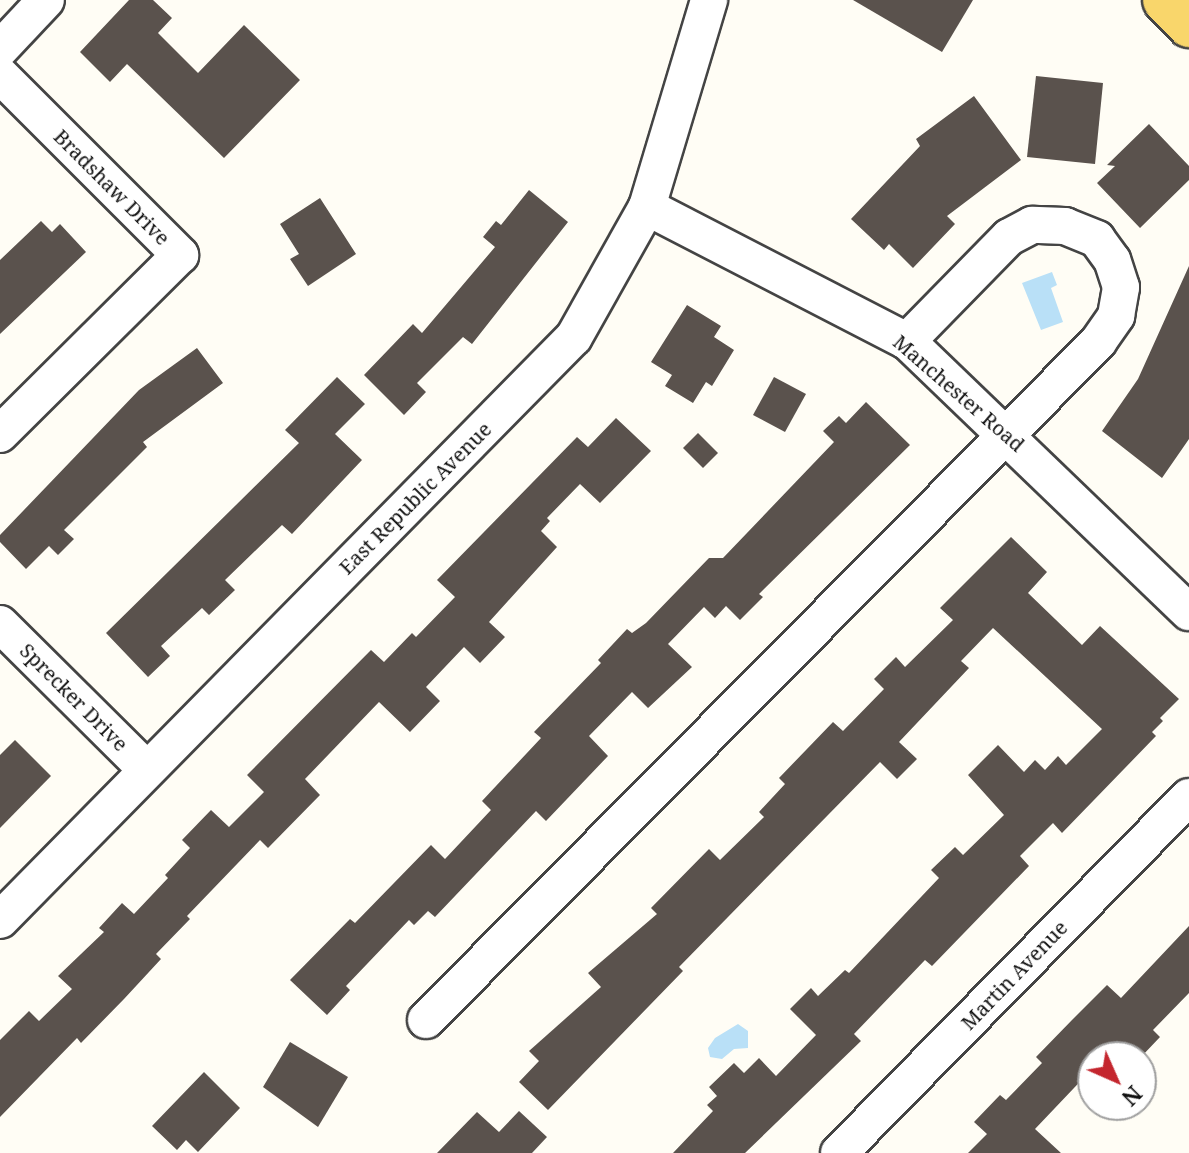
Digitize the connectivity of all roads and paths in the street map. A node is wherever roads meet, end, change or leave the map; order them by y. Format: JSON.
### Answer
{"nodes":[{"id":1,"x":46,"y":0,"type":"edge"},
{"id":2,"x":709,"y":0,"type":"edge"},
{"id":3,"x":1165,"y":0,"type":"edge"},
{"id":4,"x":1189,"y":25,"type":"edge"},
{"id":5,"x":0,"y":49,"type":"edge"},
{"id":6,"x":0,"y":75,"type":"edge"},
{"id":7,"x":647,"y":207,"type":"junction"},
{"id":8,"x":907,"y":341,"type":"junction"},
{"id":9,"x":0,"y":434,"type":"edge"},
{"id":10,"x":1009,"y":435,"type":"junction"},
{"id":11,"x":1189,"y":612,"type":"edge"},
{"id":12,"x":0,"y":624,"type":"edge"},
{"id":13,"x":147,"y":770,"type":"junction"},
{"id":14,"x":1189,"y":797,"type":"edge"},
{"id":15,"x":0,"y":920,"type":"edge"},
{"id":16,"x":426,"y":1020,"type":"dead end"},
{"id":17,"x":839,"y":1153,"type":"edge"}],
"edges":[{"from":1,"to":5,"type":"street"},
{"from":2,"to":7,"type":"street","name":"East Republic Avenue"},
{"from":3,"to":4,"type":"main road"},
{"from":6,"to":9,"type":"street","name":"Bradshaw Drive"},
{"from":7,"to":8,"type":"street","name":"Manchester Road"},
{"from":7,"to":13,"type":"street","name":"East Republic Avenue"},
{"from":8,"to":10,"type":"street","name":"Manchester Road"},
{"from":8,"to":10,"type":"street"},
{"from":10,"to":11,"type":"street","name":"Manchester Road"},
{"from":10,"to":16,"type":"street"},
{"from":12,"to":13,"type":"street","name":"Sprecker Drive"},
{"from":13,"to":15,"type":"street","name":"East Republic Avenue"},
{"from":14,"to":17,"type":"street","name":"Martin Avenue"}]}
